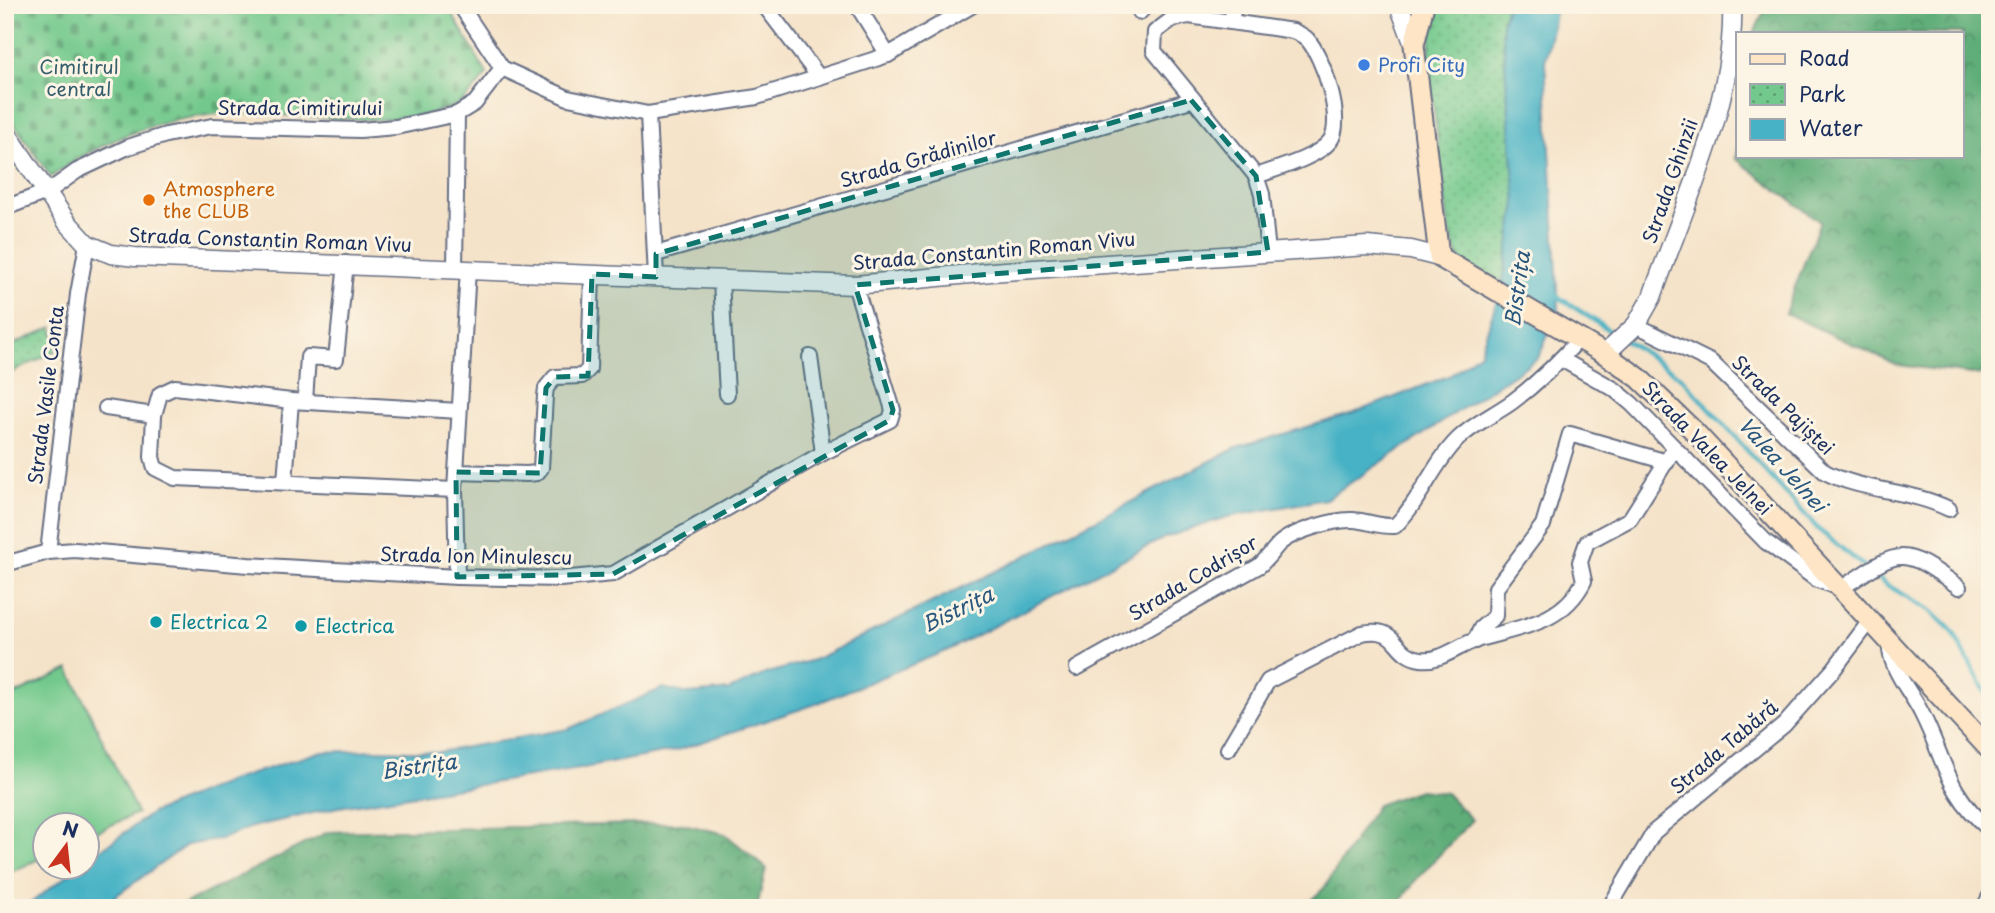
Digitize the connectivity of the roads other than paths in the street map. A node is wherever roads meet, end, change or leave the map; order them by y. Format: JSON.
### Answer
{"nodes":[{"id":1,"x":460,"y":5,"type":"edge"},
{"id":2,"x":764,"y":5,"type":"edge"},
{"id":3,"x":973,"y":5,"type":"edge"},
{"id":4,"x":1233,"y":5,"type":"edge"},
{"id":5,"x":1399,"y":5,"type":"edge"},
{"id":6,"x":1424,"y":5,"type":"edge"},
{"id":7,"x":1732,"y":5,"type":"edge"},
{"id":8,"x":865,"y":9,"type":"edge"},
{"id":9,"x":1232,"y":22,"type":"junction"},
{"id":10,"x":1414,"y":45,"type":"junction"},
{"id":11,"x":888,"y":55,"type":"junction"},
{"id":12,"x":502,"y":68,"type":"junction"},
{"id":13,"x":819,"y":77,"type":"junction"},
{"id":14,"x":1191,"y":100,"type":"junction"},
{"id":15,"x":457,"y":114,"type":"junction"},
{"id":16,"x":648,"y":114,"type":"junction"},
{"id":17,"x":5,"y":131,"type":"edge"},
{"id":18,"x":1255,"y":176,"type":"junction"},
{"id":19,"x":49,"y":191,"type":"junction"},
{"id":20,"x":5,"y":208,"type":"edge"},
{"id":21,"x":87,"y":244,"type":"junction"},
{"id":22,"x":1268,"y":251,"type":"junction"},
{"id":23,"x":656,"y":254,"type":"junction"},
{"id":24,"x":1439,"y":257,"type":"junction"},
{"id":25,"x":346,"y":263,"type":"junction"},
{"id":26,"x":461,"y":269,"type":"junction"},
{"id":27,"x":592,"y":274,"type":"junction"},
{"id":28,"x":656,"y":277,"type":"junction"},
{"id":29,"x":721,"y":280,"type":"junction"},
{"id":30,"x":855,"y":285,"type":"junction"},
{"id":31,"x":1634,"y":327,"type":"junction"},
{"id":32,"x":1579,"y":339,"type":"junction"},
{"id":33,"x":1609,"y":351,"type":"junction"},
{"id":34,"x":810,"y":357,"type":"dead end"},
{"id":35,"x":1561,"y":359,"type":"junction"},
{"id":36,"x":727,"y":394,"type":"dead end"},
{"id":37,"x":298,"y":401,"type":"junction"},
{"id":38,"x":106,"y":408,"type":"dead end"},
{"id":39,"x":459,"y":411,"type":"junction"},
{"id":40,"x":154,"y":415,"type":"junction"},
{"id":41,"x":1674,"y":449,"type":"junction"},
{"id":42,"x":823,"y":453,"type":"junction"},
{"id":43,"x":1667,"y":462,"type":"junction"},
{"id":44,"x":456,"y":472,"type":"junction"},
{"id":45,"x":285,"y":482,"type":"junction"},
{"id":46,"x":455,"y":490,"type":"junction"},
{"id":47,"x":1949,"y":509,"type":"dead end"},
{"id":48,"x":48,"y":552,"type":"junction"},
{"id":49,"x":5,"y":564,"type":"edge"},
{"id":50,"x":457,"y":577,"type":"junction"},
{"id":51,"x":1959,"y":587,"type":"dead end"},
{"id":52,"x":1842,"y":589,"type":"junction"},
{"id":53,"x":1870,"y":621,"type":"junction"},
{"id":54,"x":1475,"y":640,"type":"junction"},
{"id":55,"x":1889,"y":641,"type":"junction"},
{"id":56,"x":1077,"y":668,"type":"dead end"},
{"id":57,"x":1228,"y":749,"type":"dead end"},
{"id":58,"x":1990,"y":750,"type":"edge"},
{"id":59,"x":1990,"y":830,"type":"edge"},
{"id":60,"x":1990,"y":897,"type":"edge"},
{"id":61,"x":1609,"y":908,"type":"edge"},
{"id":62,"x":1984,"y":908,"type":"edge"}],
"edges":[{"from":1,"to":12,"type":"street"},
{"from":2,"to":13,"type":"street"},
{"from":3,"to":11,"type":"street"},
{"from":4,"to":9,"type":"street"},
{"from":5,"to":10,"type":"street"},
{"from":6,"to":10,"type":"main road"},
{"from":7,"to":31,"type":"street","name":"Strada Ghinzii"},
{"from":8,"to":11,"type":"street"},
{"from":9,"to":14,"type":"street"},
{"from":9,"to":18,"type":"street"},
{"from":10,"to":24,"type":"main road"},
{"from":11,"to":13,"type":"street"},
{"from":12,"to":15,"type":"street","name":"Strada Cimitirului"},
{"from":12,"to":16,"type":"street"},
{"from":13,"to":16,"type":"street"},
{"from":14,"to":18,"type":"street"},
{"from":14,"to":23,"type":"street","name":"Strada Grădinilor"},
{"from":15,"to":19,"type":"street","name":"Strada Cimitirului"},
{"from":15,"to":26,"type":"street"},
{"from":16,"to":23,"type":"street"},
{"from":17,"to":19,"type":"street"},
{"from":18,"to":22,"type":"street"},
{"from":19,"to":20,"type":"street","name":"Strada Cimitirului"},
{"from":19,"to":21,"type":"street"},
{"from":21,"to":25,"type":"street","name":"Strada Constantin Roman Vivu"},
{"from":21,"to":48,"type":"street","name":"Strada Vasile Conta"},
{"from":22,"to":24,"type":"street","name":"Strada Constantin Roman Vivu"},
{"from":22,"to":30,"type":"street","name":"Strada Constantin Roman Vivu"},
{"from":23,"to":28,"type":"street"},
{"from":24,"to":32,"type":"main road","name":"Strada Valea Jelnei"},
{"from":25,"to":26,"type":"street","name":"Strada Constantin Roman Vivu"},
{"from":25,"to":37,"type":"street"},
{"from":26,"to":27,"type":"street","name":"Strada Constantin Roman Vivu"},
{"from":26,"to":39,"type":"street"},
{"from":27,"to":28,"type":"street","name":"Strada Constantin Roman Vivu"},
{"from":27,"to":44,"type":"street"},
{"from":28,"to":29,"type":"street","name":"Strada Constantin Roman Vivu"},
{"from":29,"to":30,"type":"street","name":"Strada Constantin Roman Vivu"},
{"from":29,"to":36,"type":"street"},
{"from":30,"to":42,"type":"street","name":"Strada Ion Minulescu"},
{"from":31,"to":33,"type":"street","name":"Strada Ghinzii"},
{"from":31,"to":47,"type":"street","name":"Strada Pajiștei"},
{"from":32,"to":33,"type":"main road","name":"Strada Valea Jelnei"},
{"from":32,"to":35,"type":"street","name":"Strada Codrișor"},
{"from":33,"to":52,"type":"main road","name":"Strada Valea Jelnei"},
{"from":34,"to":42,"type":"street"},
{"from":35,"to":41,"type":"street"},
{"from":35,"to":56,"type":"street","name":"Strada Codrișor"},
{"from":37,"to":39,"type":"street"},
{"from":37,"to":40,"type":"street"},
{"from":37,"to":45,"type":"street"},
{"from":38,"to":40,"type":"street"},
{"from":39,"to":44,"type":"street"},
{"from":40,"to":45,"type":"street"},
{"from":41,"to":43,"type":"street"},
{"from":41,"to":52,"type":"street"},
{"from":42,"to":50,"type":"street","name":"Strada Ion Minulescu"},
{"from":43,"to":54,"type":"street"},
{"from":43,"to":54,"type":"street"},
{"from":44,"to":46,"type":"street"},
{"from":45,"to":46,"type":"street"},
{"from":46,"to":50,"type":"street"},
{"from":48,"to":49,"type":"street","name":"Strada Ion Minulescu"},
{"from":48,"to":50,"type":"street","name":"Strada Ion Minulescu"},
{"from":51,"to":52,"type":"street"},
{"from":52,"to":53,"type":"main road","name":"Strada Valea Jelnei"},
{"from":53,"to":55,"type":"main road","name":"Strada Valea Jelnei"},
{"from":53,"to":61,"type":"street","name":"Strada Tabără"},
{"from":54,"to":57,"type":"street"},
{"from":55,"to":58,"type":"main road","name":"Strada Valea Jelnei"},
{"from":55,"to":59,"type":"street"},
{"from":60,"to":62,"type":"street"}]}
